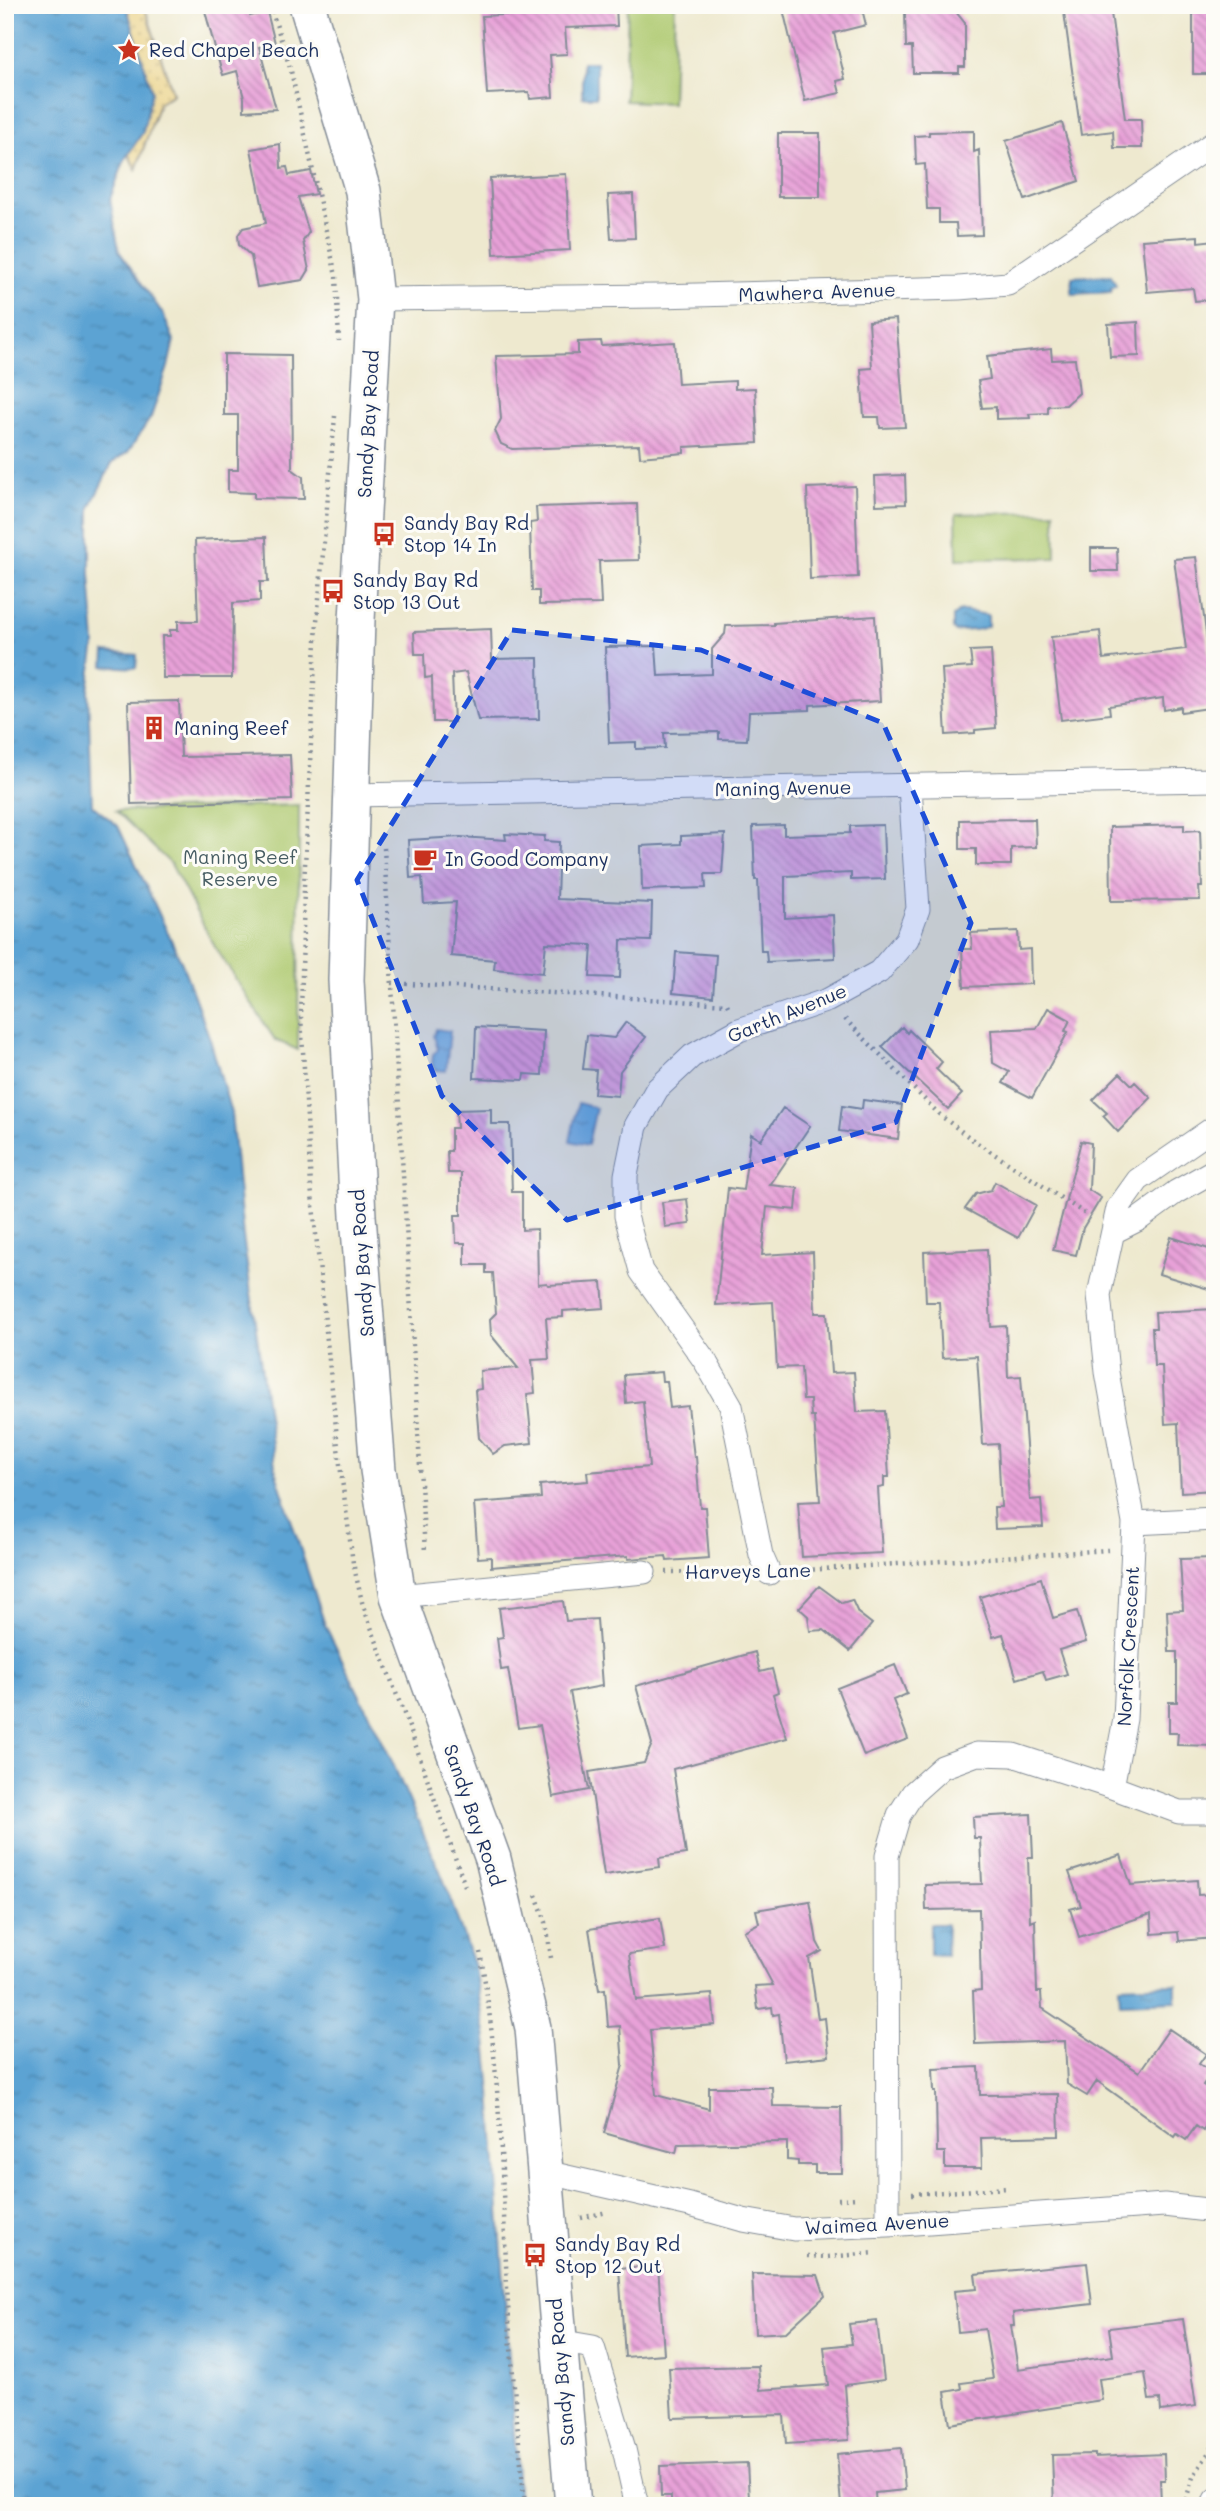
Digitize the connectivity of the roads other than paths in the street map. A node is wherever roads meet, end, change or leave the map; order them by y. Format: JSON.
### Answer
{"nodes":[{"id":1,"x":307,"y":5,"type":"edge"},
{"id":2,"x":1215,"y":142,"type":"edge"},
{"id":3,"x":375,"y":299,"type":"junction"},
{"id":4,"x":1215,"y":780,"type":"edge"},
{"id":5,"x":910,"y":786,"type":"junction"},
{"id":6,"x":351,"y":795,"type":"junction"},
{"id":7,"x":1215,"y":1127,"type":"edge"},
{"id":8,"x":1215,"y":1170,"type":"edge"},
{"id":9,"x":1113,"y":1232,"type":"junction"},
{"id":10,"x":1215,"y":1519,"type":"edge"},
{"id":11,"x":1134,"y":1523,"type":"junction"},
{"id":12,"x":644,"y":1572,"type":"road end"},
{"id":13,"x":769,"y":1573,"type":"road end"},
{"id":14,"x":398,"y":1596,"type":"junction"},
{"id":15,"x":1112,"y":1787,"type":"junction"},
{"id":16,"x":1215,"y":1812,"type":"edge"},
{"id":17,"x":545,"y":2172,"type":"junction"},
{"id":18,"x":1215,"y":2211,"type":"edge"},
{"id":19,"x":888,"y":2225,"type":"junction"},
{"id":20,"x":558,"y":2341,"type":"junction"},
{"id":21,"x":1215,"y":2500,"type":"edge"},
{"id":22,"x":573,"y":2506,"type":"edge"},
{"id":23,"x":637,"y":2506,"type":"edge"},
{"id":24,"x":1213,"y":2506,"type":"edge"}],
"edges":[{"from":1,"to":3,"type":"main road","name":"Sandy Bay Road"},
{"from":2,"to":3,"type":"street","name":"Mawhera Avenue"},
{"from":3,"to":6,"type":"main road","name":"Sandy Bay Road"},
{"from":4,"to":5,"type":"street","name":"Maning Avenue"},
{"from":5,"to":6,"type":"street","name":"Maning Avenue"},
{"from":5,"to":13,"type":"street","name":"Garth Avenue"},
{"from":6,"to":14,"type":"main road","name":"Sandy Bay Road"},
{"from":7,"to":9,"type":"street","name":"Norfolk Crescent"},
{"from":8,"to":9,"type":"street"},
{"from":9,"to":11,"type":"street","name":"Norfolk Crescent"},
{"from":10,"to":11,"type":"street"},
{"from":11,"to":15,"type":"street","name":"Norfolk Crescent"},
{"from":12,"to":14,"type":"street"},
{"from":14,"to":17,"type":"main road","name":"Sandy Bay Road"},
{"from":15,"to":16,"type":"street"},
{"from":15,"to":19,"type":"street"},
{"from":17,"to":19,"type":"street","name":"Waimea Avenue"},
{"from":17,"to":20,"type":"main road","name":"Sandy Bay Road"},
{"from":18,"to":19,"type":"street","name":"Waimea Avenue"},
{"from":20,"to":22,"type":"main road","name":"Sandy Bay Road"},
{"from":20,"to":23,"type":"street"},
{"from":21,"to":24,"type":"street"}]}
